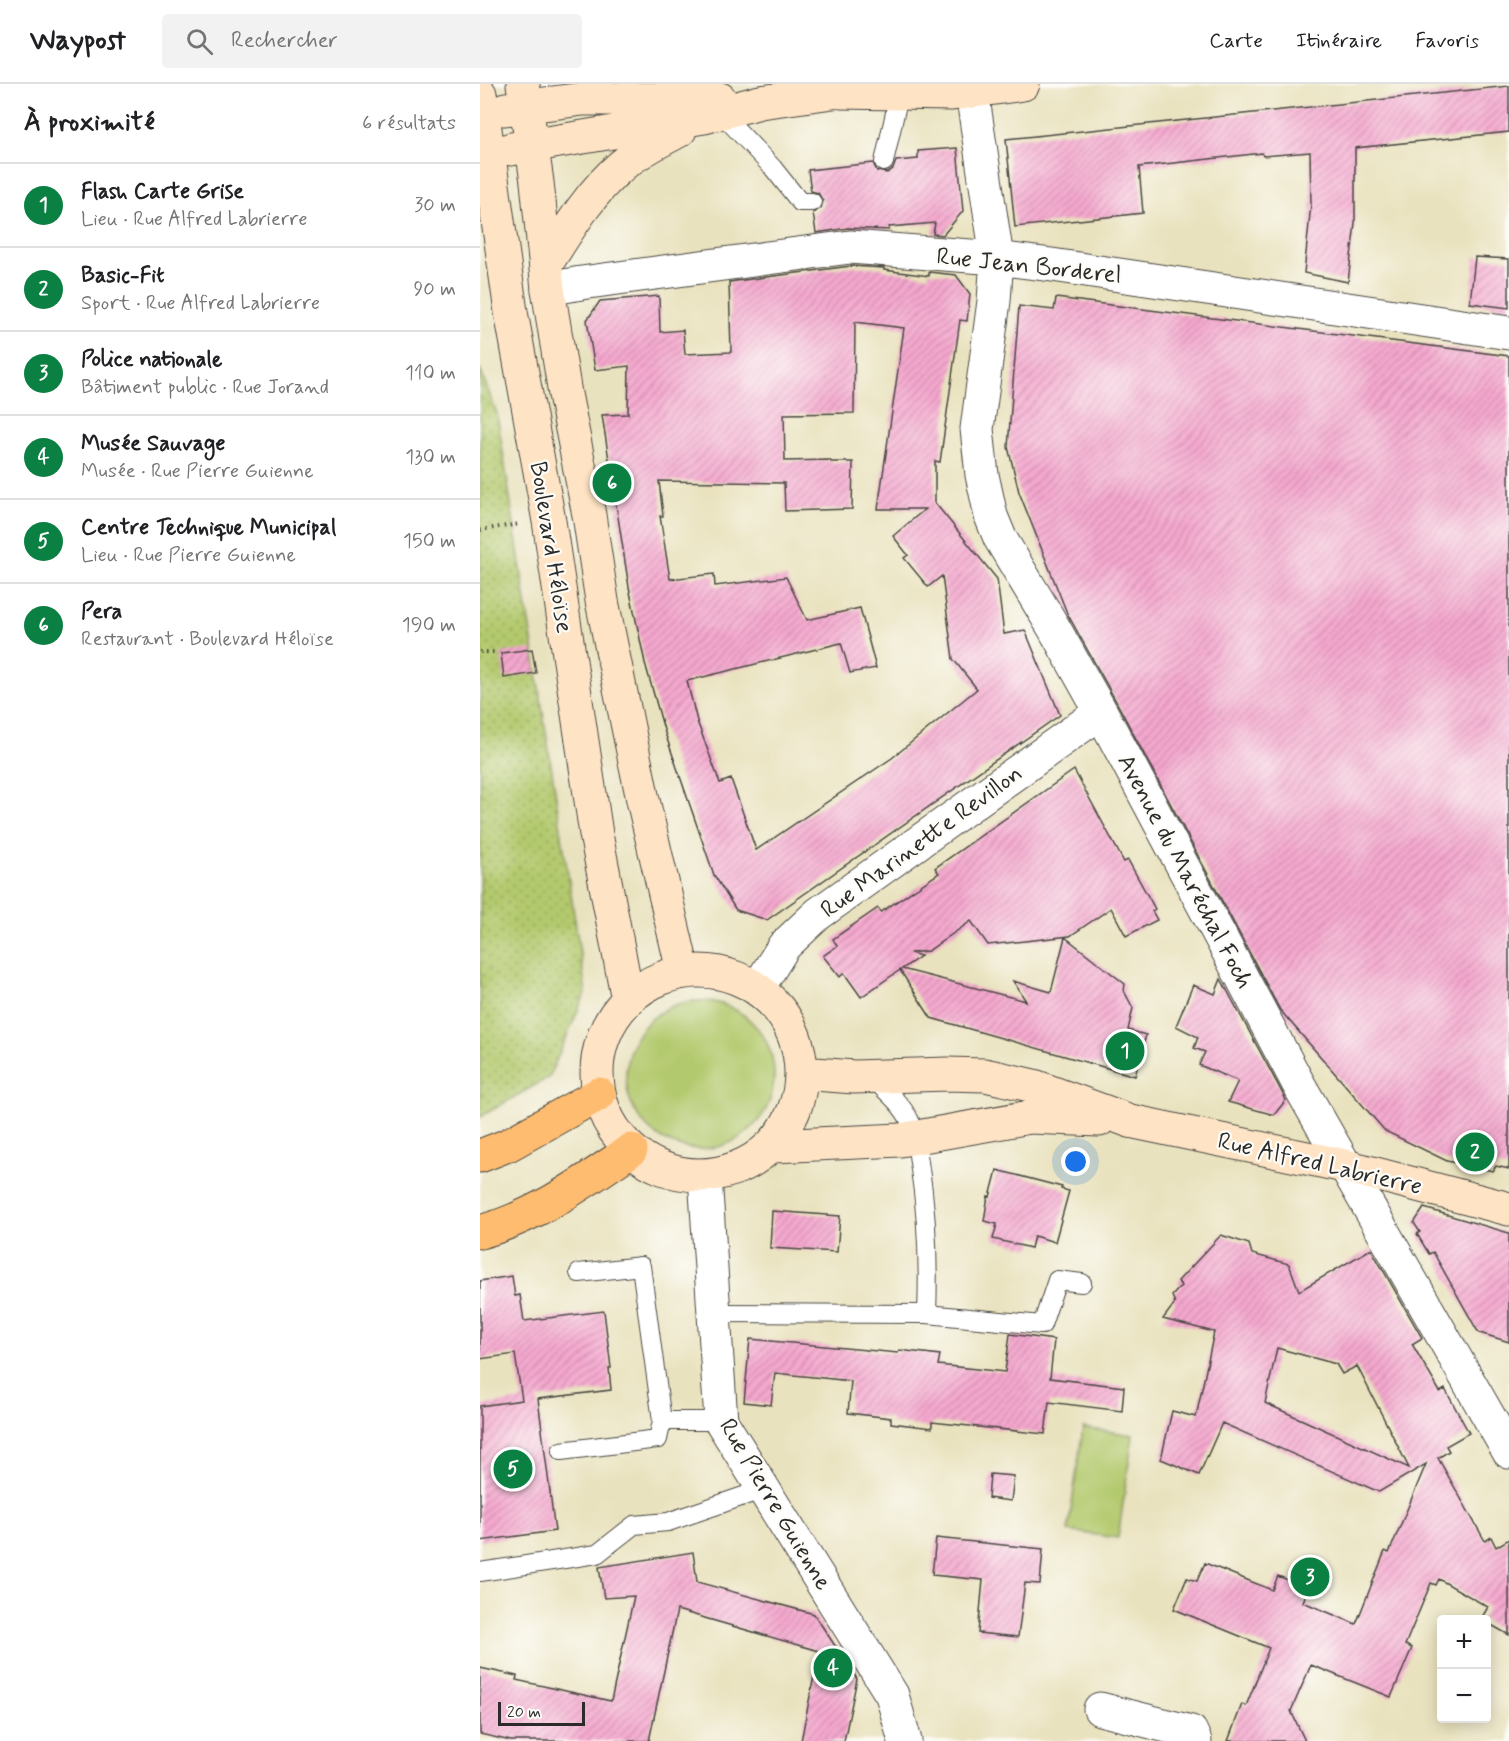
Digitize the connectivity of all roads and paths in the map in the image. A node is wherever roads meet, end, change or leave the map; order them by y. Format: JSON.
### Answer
{"nodes":[{"id":1,"x":866,"y":84,"type":"edge"},
{"id":2,"x":1023,"y":84,"type":"edge"},
{"id":3,"x":833,"y":92,"type":"junction"},
{"id":4,"x":972,"y":92,"type":"junction"},
{"id":5,"x":899,"y":94,"type":"junction"},
{"id":6,"x":524,"y":95,"type":"edge"},
{"id":7,"x":709,"y":103,"type":"edge"},
{"id":8,"x":481,"y":106,"type":"edge"},
{"id":9,"x":531,"y":146,"type":"junction"},
{"id":10,"x":484,"y":153,"type":"edge"},
{"id":11,"x":884,"y":162,"type":"dead end"},
{"id":12,"x":812,"y":202,"type":"dead end"},
{"id":13,"x":997,"y":258,"type":"junction"},
{"id":14,"x":480,"y":276,"type":"edge"},
{"id":15,"x":547,"y":276,"type":"junction"},
{"id":16,"x":511,"y":312,"type":"junction"},
{"id":17,"x":1509,"y":333,"type":"edge"},
{"id":18,"x":524,"y":524,"type":"dead end"},
{"id":19,"x":480,"y":530,"type":"edge"},
{"id":20,"x":480,"y":652,"type":"edge"},
{"id":21,"x":497,"y":652,"type":"dead end"},
{"id":22,"x":1101,"y":712,"type":"junction"},
{"id":23,"x":683,"y":971,"type":"junction"},
{"id":24,"x":758,"y":988,"type":"junction"},
{"id":25,"x":628,"y":1000,"type":"junction"},
{"id":26,"x":802,"y":1073,"type":"junction"},
{"id":27,"x":871,"y":1077,"type":"junction"},
{"id":28,"x":598,"y":1094,"type":"junction"},
{"id":29,"x":1130,"y":1121,"type":"junction"},
{"id":30,"x":915,"y":1137,"type":"junction"},
{"id":31,"x":773,"y":1146,"type":"junction"},
{"id":32,"x":631,"y":1150,"type":"junction"},
{"id":33,"x":480,"y":1155,"type":"edge"},
{"id":34,"x":1346,"y":1166,"type":"junction"},
{"id":35,"x":705,"y":1176,"type":"junction"},
{"id":36,"x":1509,"y":1209,"type":"edge"},
{"id":37,"x":480,"y":1232,"type":"edge"},
{"id":38,"x":579,"y":1273,"type":"dead end"},
{"id":39,"x":1082,"y":1284,"type":"dead end"},
{"id":40,"x":714,"y":1313,"type":"junction"},
{"id":41,"x":927,"y":1314,"type":"junction"},
{"id":42,"x":662,"y":1421,"type":"junction"},
{"id":43,"x":721,"y":1421,"type":"junction"},
{"id":44,"x":561,"y":1451,"type":"dead end"},
{"id":45,"x":1509,"y":1452,"type":"edge"},
{"id":46,"x":764,"y":1489,"type":"junction"},
{"id":47,"x":480,"y":1572,"type":"edge"},
{"id":48,"x":1100,"y":1709,"type":"dead end"},
{"id":49,"x":905,"y":1741,"type":"edge"},
{"id":50,"x":1195,"y":1741,"type":"edge"}],
"edges":[{"from":1,"to":3,"type":"main road"},
{"from":2,"to":4,"type":"main road"},
{"from":3,"to":5,"type":"main road"},
{"from":3,"to":7,"type":"main road"},
{"from":4,"to":5,"type":"main road"},
{"from":4,"to":13,"type":"street","name":"Avenue du Maréchal Foch"},
{"from":5,"to":11,"type":"lane"},
{"from":6,"to":7,"type":"main road"},
{"from":6,"to":8,"type":"main road"},
{"from":6,"to":9,"type":"main road","name":"Boulevard Héloïse"},
{"from":7,"to":9,"type":"main road"},
{"from":7,"to":12,"type":"lane"},
{"from":7,"to":15,"type":"main road"},
{"from":8,"to":10,"type":"main road","name":"Boulevard Héloïse"},
{"from":9,"to":10,"type":"main road"},
{"from":9,"to":15,"type":"main road","name":"Boulevard Héloïse"},
{"from":10,"to":16,"type":"main road","name":"Boulevard Héloïse"},
{"from":13,"to":15,"type":"street","name":"Rue Jean Borderel"},
{"from":13,"to":17,"type":"street","name":"Rue Jean Borderel"},
{"from":13,"to":22,"type":"street","name":"Avenue du Maréchal Foch"},
{"from":14,"to":16,"type":"main road"},
{"from":15,"to":23,"type":"main road","name":"Boulevard Héloïse"},
{"from":16,"to":25,"type":"main road","name":"Boulevard Héloïse"},
{"from":18,"to":19,"type":"path"},
{"from":20,"to":21,"type":"path"},
{"from":22,"to":24,"type":"street","name":"Rue Marinette Revillon"},
{"from":22,"to":34,"type":"street","name":"Avenue du Maréchal Foch"},
{"from":23,"to":24,"type":"main road"},
{"from":23,"to":25,"type":"main road"},
{"from":24,"to":26,"type":"main road"},
{"from":25,"to":28,"type":"main road"},
{"from":26,"to":27,"type":"main road","name":"Rue Alfred Labrierre"},
{"from":26,"to":31,"type":"main road"},
{"from":27,"to":29,"type":"main road","name":"Rue Alfred Labrierre"},
{"from":27,"to":30,"type":"lane"},
{"from":28,"to":32,"type":"main road"},
{"from":28,"to":33,"type":"main road"},
{"from":29,"to":30,"type":"main road","name":"Rue Alfred Labrierre"},
{"from":29,"to":34,"type":"main road","name":"Rue Alfred Labrierre"},
{"from":30,"to":31,"type":"main road","name":"Rue Alfred Labrierre"},
{"from":30,"to":41,"type":"lane"},
{"from":31,"to":35,"type":"main road"},
{"from":32,"to":35,"type":"main road"},
{"from":32,"to":37,"type":"main road"},
{"from":34,"to":36,"type":"main road","name":"Rue Alfred Labrierre"},
{"from":34,"to":45,"type":"street","name":"Avenue du Maréchal Foch"},
{"from":35,"to":40,"type":"street","name":"Rue Pierre Guienne"},
{"from":38,"to":42,"type":"lane"},
{"from":39,"to":41,"type":"lane"},
{"from":40,"to":41,"type":"lane"},
{"from":40,"to":43,"type":"street","name":"Rue Pierre Guienne"},
{"from":42,"to":43,"type":"lane"},
{"from":42,"to":44,"type":"lane"},
{"from":43,"to":46,"type":"street","name":"Rue Pierre Guienne"},
{"from":46,"to":47,"type":"lane"},
{"from":46,"to":49,"type":"street","name":"Rue Pierre Guienne"},
{"from":48,"to":50,"type":"street"}]}
